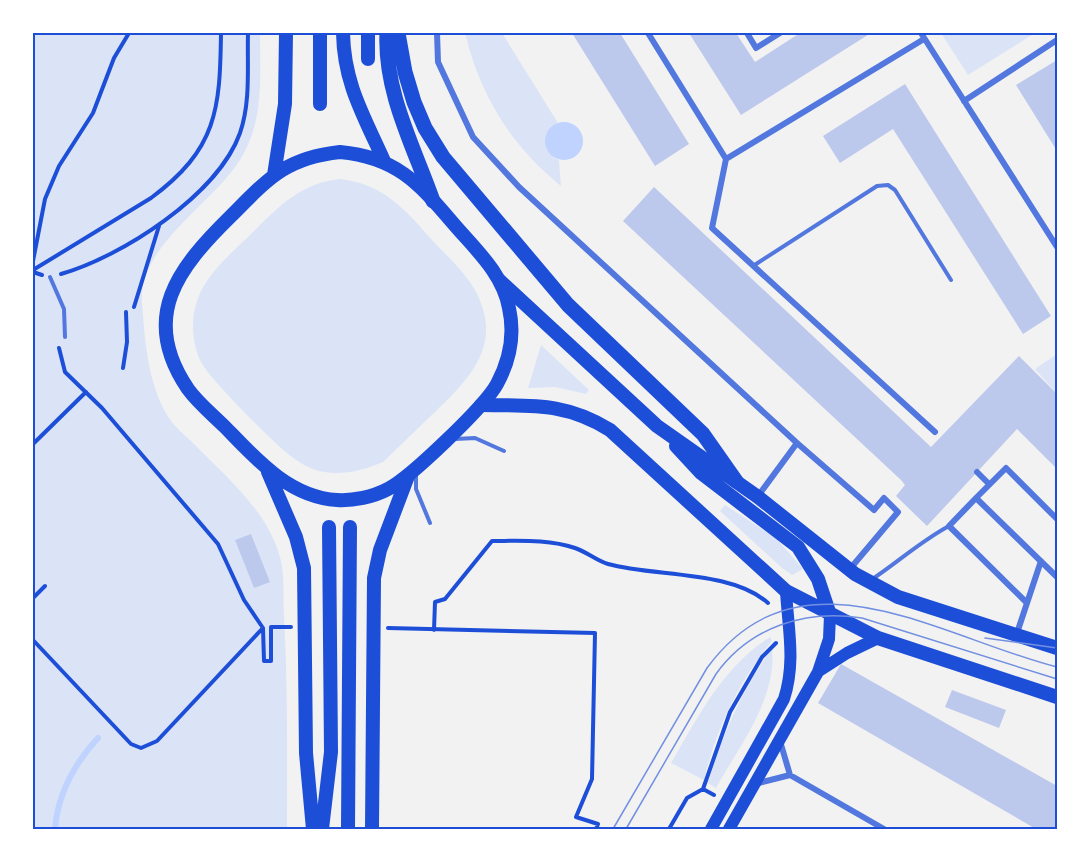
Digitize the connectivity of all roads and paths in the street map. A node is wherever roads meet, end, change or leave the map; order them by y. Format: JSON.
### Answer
{"nodes":[{"id":1,"x":129,"y":33,"type":"edge"},
{"id":2,"x":221,"y":33,"type":"edge"},
{"id":3,"x":248,"y":33,"type":"edge"},
{"id":4,"x":286,"y":33,"type":"edge"},
{"id":5,"x":320,"y":33,"type":"edge"},
{"id":6,"x":343,"y":33,"type":"edge"},
{"id":7,"x":368,"y":33,"type":"edge"},
{"id":8,"x":387,"y":33,"type":"edge"},
{"id":9,"x":398,"y":33,"type":"edge"},
{"id":10,"x":437,"y":33,"type":"edge"},
{"id":11,"x":648,"y":33,"type":"edge"},
{"id":12,"x":747,"y":33,"type":"edge"},
{"id":13,"x":780,"y":33,"type":"edge"},
{"id":14,"x":922,"y":36,"type":"edge"},
{"id":15,"x":1057,"y":40,"type":"edge"},
{"id":16,"x":368,"y":59,"type":"dead end"},
{"id":17,"x":964,"y":101,"type":"junction"},
{"id":18,"x":320,"y":104,"type":"dead end"},
{"id":19,"x":726,"y":159,"type":"junction"},
{"id":20,"x":384,"y":161,"type":"junction"},
{"id":21,"x":274,"y":175,"type":"junction"},
{"id":22,"x":433,"y":201,"type":"junction"},
{"id":23,"x":160,"y":225,"type":"junction"},
{"id":24,"x":1057,"y":247,"type":"edge"},
{"id":25,"x":33,"y":261,"type":"edge"},
{"id":26,"x":753,"y":266,"type":"junction"},
{"id":27,"x":33,"y":270,"type":"edge"},
{"id":28,"x":50,"y":277,"type":"joint"},
{"id":29,"x":951,"y":280,"type":"dead end"},
{"id":30,"x":500,"y":281,"type":"junction"},
{"id":31,"x":134,"y":307,"type":"dead end"},
{"id":32,"x":126,"y":312,"type":"dead end"},
{"id":33,"x":64,"y":337,"type":"dead end"},
{"id":34,"x":59,"y":348,"type":"dead end"},
{"id":35,"x":123,"y":368,"type":"dead end"},
{"id":36,"x":86,"y":392,"type":"junction"},
{"id":37,"x":481,"y":405,"type":"junction"},
{"id":38,"x":657,"y":426,"type":"junction"},
{"id":39,"x":935,"y":432,"type":"dead end"},
{"id":40,"x":446,"y":440,"type":"junction"},
{"id":41,"x":797,"y":443,"type":"junction"},
{"id":42,"x":33,"y":444,"type":"edge"},
{"id":43,"x":504,"y":451,"type":"dead end"},
{"id":44,"x":267,"y":470,"type":"junction"},
{"id":45,"x":412,"y":472,"type":"junction"},
{"id":46,"x":976,"y":472,"type":"dead end"},
{"id":47,"x":736,"y":481,"type":"junction"},
{"id":48,"x":989,"y":484,"type":"junction"},
{"id":49,"x":758,"y":497,"type":"junction"},
{"id":50,"x":976,"y":498,"type":"junction"},
{"id":51,"x":1057,"y":519,"type":"edge"},
{"id":52,"x":429,"y":523,"type":"dead end"},
{"id":53,"x":949,"y":526,"type":"junction"},
{"id":54,"x":329,"y":527,"type":"dead end"},
{"id":55,"x":350,"y":527,"type":"dead end"},
{"id":56,"x":1041,"y":561,"type":"junction"},
{"id":57,"x":849,"y":570,"type":"junction"},
{"id":58,"x":1057,"y":577,"type":"edge"},
{"id":59,"x":868,"y":582,"type":"junction"},
{"id":60,"x":45,"y":586,"type":"dead end"},
{"id":61,"x":786,"y":591,"type":"junction"},
{"id":62,"x":33,"y":597,"type":"edge"},
{"id":63,"x":1026,"y":602,"type":"junction"},
{"id":64,"x":768,"y":603,"type":"dead end"},
{"id":65,"x":830,"y":615,"type":"junction"},
{"id":66,"x":271,"y":627,"type":"dead end"},
{"id":67,"x":263,"y":628,"type":"junction"},
{"id":68,"x":395,"y":628,"type":"dead end"},
{"id":69,"x":434,"y":630,"type":"junction"},
{"id":70,"x":1016,"y":636,"type":"junction"},
{"id":71,"x":878,"y":638,"type":"junction"},
{"id":72,"x":33,"y":640,"type":"edge"},
{"id":73,"x":779,"y":641,"type":"dead end"},
{"id":74,"x":1057,"y":643,"type":"edge"},
{"id":75,"x":1042,"y":644,"type":"junction"},
{"id":76,"x":1057,"y":648,"type":"edge"},
{"id":77,"x":818,"y":672,"type":"junction"},
{"id":78,"x":1057,"y":697,"type":"edge"},
{"id":79,"x":780,"y":736,"type":"junction"},
{"id":80,"x":790,"y":775,"type":"junction"},
{"id":81,"x":754,"y":784,"type":"junction"},
{"id":82,"x":703,"y":789,"type":"junction"},
{"id":83,"x":727,"y":801,"type":"junction"},
{"id":84,"x":313,"y":829,"type":"edge"},
{"id":85,"x":322,"y":829,"type":"edge"},
{"id":86,"x":348,"y":829,"type":"edge"},
{"id":87,"x":372,"y":829,"type":"edge"},
{"id":88,"x":596,"y":829,"type":"edge"},
{"id":89,"x":669,"y":829,"type":"edge"},
{"id":90,"x":711,"y":829,"type":"edge"},
{"id":91,"x":729,"y":829,"type":"edge"},
{"id":92,"x":884,"y":829,"type":"edge"}],
"edges":[{"from":1,"to":25,"type":"path"},
{"from":2,"to":27,"type":"path"},
{"from":3,"to":23,"type":"path"},
{"from":4,"to":21,"type":"main road"},
{"from":5,"to":18,"type":"main road"},
{"from":6,"to":20,"type":"main road"},
{"from":7,"to":16,"type":"main road"},
{"from":8,"to":22,"type":"highway"},
{"from":9,"to":47,"type":"highway"},
{"from":10,"to":41,"type":"street"},
{"from":11,"to":19,"type":"street"},
{"from":12,"to":13,"type":"street"},
{"from":14,"to":17,"type":"street"},
{"from":14,"to":19,"type":"street"},
{"from":15,"to":17,"type":"street"},
{"from":17,"to":24,"type":"street"},
{"from":19,"to":26,"type":"street"},
{"from":20,"to":21,"type":"main road"},
{"from":20,"to":22,"type":"main road"},
{"from":21,"to":44,"type":"main road"},
{"from":22,"to":30,"type":"main road"},
{"from":23,"to":28,"type":"path"},
{"from":23,"to":31,"type":"path"},
{"from":26,"to":29,"type":"lane"},
{"from":26,"to":39,"type":"street"},
{"from":28,"to":33,"type":"lane"},
{"from":30,"to":37,"type":"main road"},
{"from":30,"to":38,"type":"main road"},
{"from":32,"to":35,"type":"path"},
{"from":34,"to":36,"type":"path"},
{"from":36,"to":42,"type":"path"},
{"from":36,"to":67,"type":"path"},
{"from":37,"to":40,"type":"main road"},
{"from":37,"to":61,"type":"main road"},
{"from":38,"to":47,"type":"main road"},
{"from":38,"to":65,"type":"main road"},
{"from":40,"to":43,"type":"lane"},
{"from":40,"to":45,"type":"main road"},
{"from":41,"to":49,"type":"street"},
{"from":41,"to":57,"type":"street"},
{"from":44,"to":45,"type":"main road"},
{"from":44,"to":84,"type":"main road"},
{"from":45,"to":52,"type":"lane"},
{"from":45,"to":87,"type":"main road"},
{"from":46,"to":48,"type":"street"},
{"from":47,"to":49,"type":"main road"},
{"from":48,"to":50,"type":"street"},
{"from":48,"to":51,"type":"street"},
{"from":49,"to":57,"type":"main road"},
{"from":50,"to":53,"type":"street"},
{"from":50,"to":56,"type":"street"},
{"from":53,"to":59,"type":"lane"},
{"from":53,"to":63,"type":"street"},
{"from":54,"to":85,"type":"main road"},
{"from":55,"to":86,"type":"main road"},
{"from":56,"to":58,"type":"street"},
{"from":56,"to":63,"type":"street"},
{"from":57,"to":59,"type":"main road"},
{"from":59,"to":70,"type":"main road"},
{"from":60,"to":62,"type":"path"},
{"from":61,"to":65,"type":"main road"},
{"from":61,"to":83,"type":"main road"},
{"from":63,"to":70,"type":"street"},
{"from":64,"to":69,"type":"path"},
{"from":65,"to":71,"type":"main road"},
{"from":65,"to":77,"type":"main road"},
{"from":66,"to":67,"type":"path"},
{"from":67,"to":72,"type":"path"},
{"from":68,"to":69,"type":"path"},
{"from":69,"to":88,"type":"path"},
{"from":70,"to":75,"type":"main road"},
{"from":71,"to":77,"type":"main road"},
{"from":71,"to":78,"type":"main road"},
{"from":73,"to":82,"type":"path"},
{"from":74,"to":75,"type":"street"},
{"from":75,"to":76,"type":"main road"},
{"from":77,"to":79,"type":"main road"},
{"from":79,"to":80,"type":"street"},
{"from":79,"to":81,"type":"main road"},
{"from":80,"to":81,"type":"street"},
{"from":80,"to":92,"type":"street"},
{"from":81,"to":91,"type":"main road"},
{"from":82,"to":83,"type":"path"},
{"from":82,"to":89,"type":"path"},
{"from":83,"to":90,"type":"main road"}]}
